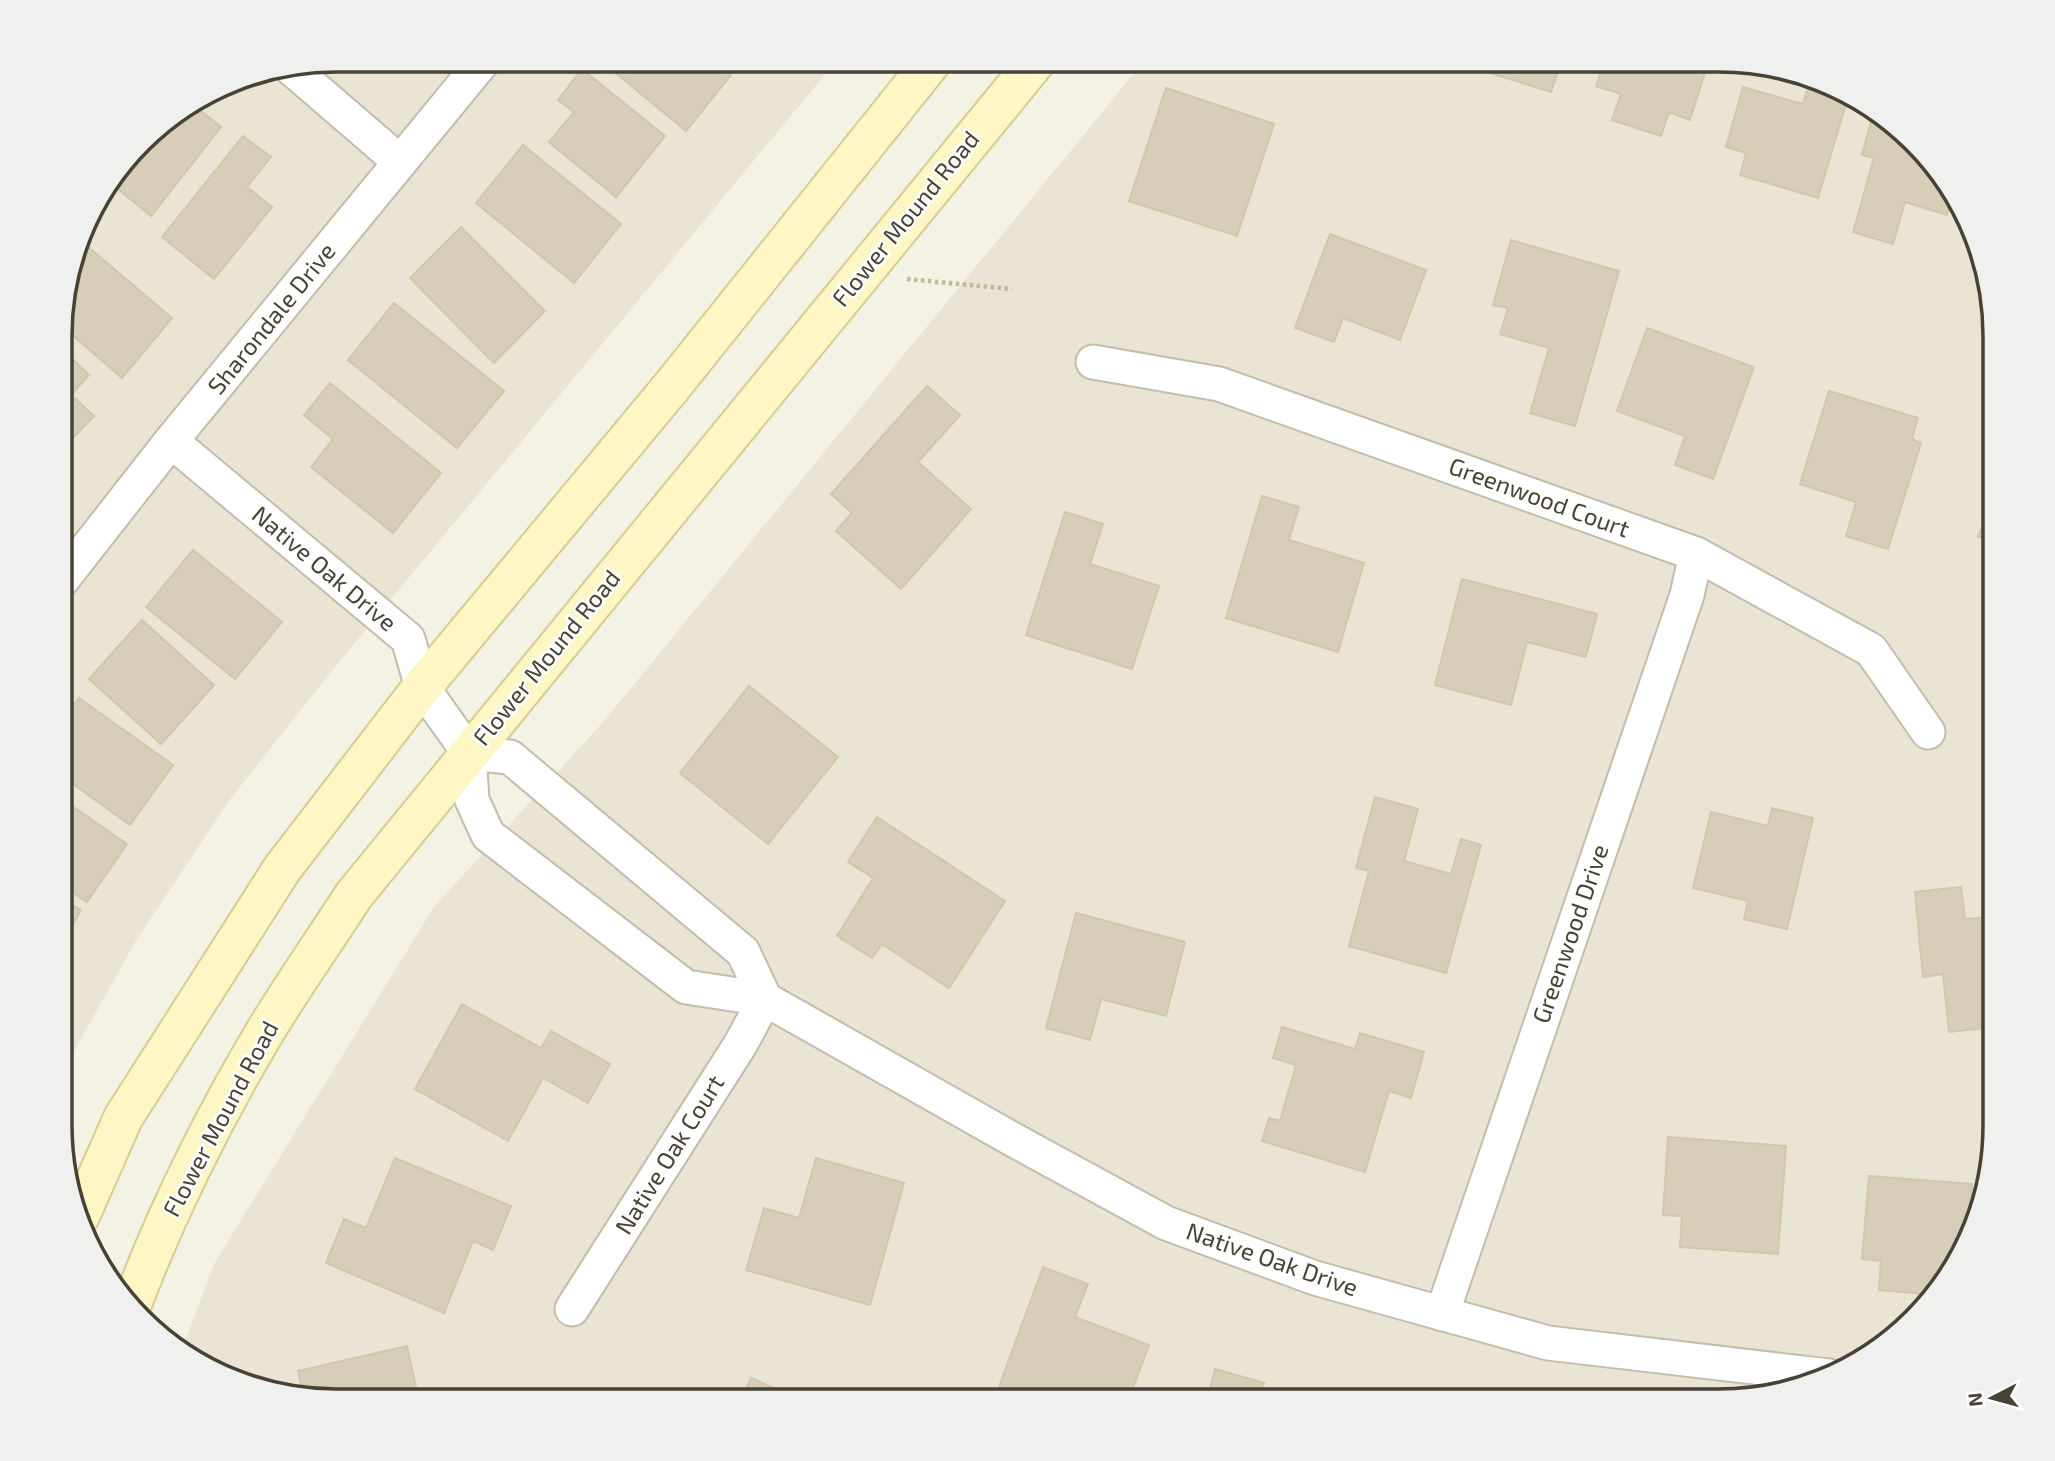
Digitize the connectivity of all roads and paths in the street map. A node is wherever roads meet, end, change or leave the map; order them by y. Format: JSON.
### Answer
{"nodes":[{"id":1,"x":474,"y":72,"type":"edge"},
{"id":2,"x":923,"y":72,"type":"edge"},
{"id":3,"x":1027,"y":72,"type":"edge"},
{"id":4,"x":298,"y":74,"type":"edge"},
{"id":5,"x":400,"y":162,"type":"junction"},
{"id":6,"x":906,"y":278,"type":"dead end"},
{"id":7,"x":1012,"y":289,"type":"dead end"},
{"id":8,"x":1093,"y":362,"type":"dead end"},
{"id":9,"x":171,"y":441,"type":"junction"},
{"id":10,"x":1696,"y":554,"type":"junction"},
{"id":11,"x":72,"y":567,"type":"edge"},
{"id":12,"x":422,"y":687,"type":"junction"},
{"id":13,"x":1928,"y":733,"type":"dead end"},
{"id":14,"x":469,"y":753,"type":"junction"},
{"id":15,"x":765,"y":999,"type":"junction"},
{"id":16,"x":85,"y":1206,"type":"edge"},
{"id":17,"x":135,"y":1297,"type":"edge"},
{"id":18,"x":572,"y":1309,"type":"dead end"},
{"id":19,"x":1442,"y":1314,"type":"junction"},
{"id":20,"x":1808,"y":1374,"type":"edge"}],
"edges":[{"from":1,"to":5,"type":"street","name":"Sharondale Drive"},
{"from":2,"to":12,"type":"main road"},
{"from":3,"to":14,"type":"main road","name":"Flower Mound Road"},
{"from":4,"to":5,"type":"street"},
{"from":5,"to":9,"type":"street","name":"Sharondale Drive"},
{"from":6,"to":7,"type":"path"},
{"from":8,"to":10,"type":"street","name":"Greenwood Court"},
{"from":9,"to":11,"type":"street","name":"Sharondale Drive"},
{"from":9,"to":12,"type":"street","name":"Native Oak Drive"},
{"from":10,"to":13,"type":"street","name":"Greenwood Court"},
{"from":10,"to":19,"type":"street","name":"Greenwood Drive"},
{"from":12,"to":14,"type":"street","name":"Native Oak Drive"},
{"from":12,"to":16,"type":"main road"},
{"from":14,"to":15,"type":"street"},
{"from":14,"to":15,"type":"street","name":"Native Oak Drive"},
{"from":14,"to":17,"type":"main road","name":"Flower Mound Road"},
{"from":15,"to":18,"type":"street","name":"Native Oak Court"},
{"from":15,"to":19,"type":"street","name":"Native Oak Drive"},
{"from":19,"to":20,"type":"street","name":"Native Oak Drive"}]}
